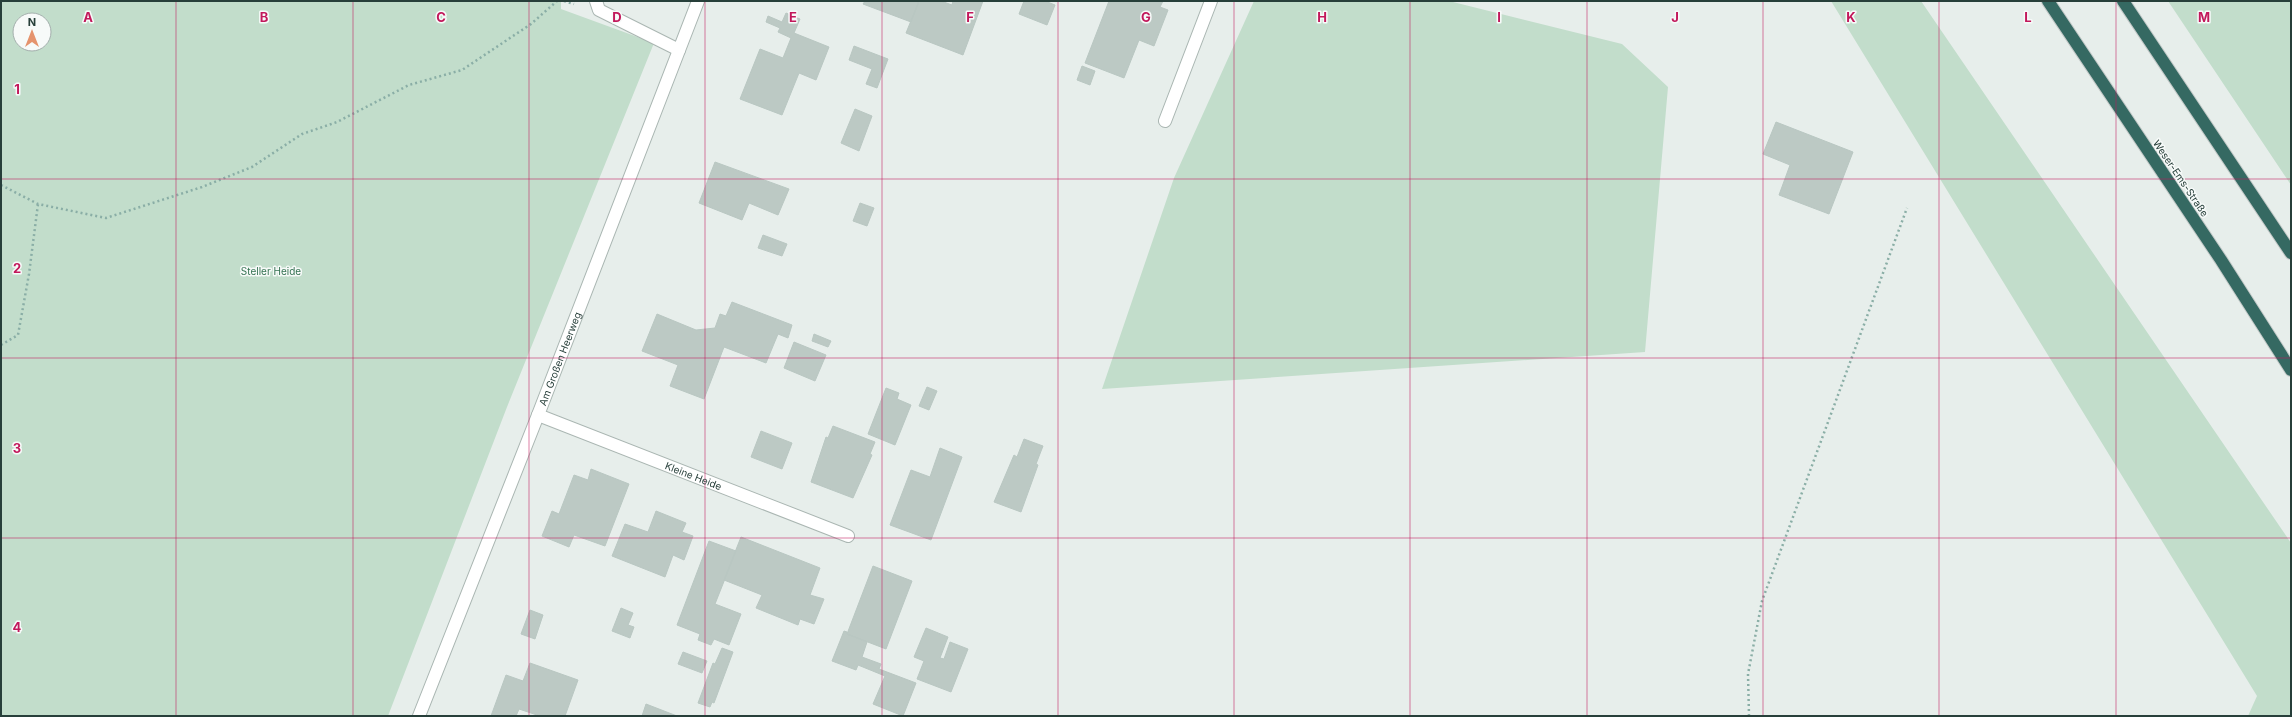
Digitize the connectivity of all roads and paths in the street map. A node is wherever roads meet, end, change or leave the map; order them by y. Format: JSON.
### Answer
{"nodes":[{"id":1,"x":557,"y":1,"type":"edge"},
{"id":2,"x":596,"y":1,"type":"edge"},
{"id":3,"x":698,"y":1,"type":"edge"},
{"id":4,"x":1211,"y":1,"type":"edge"},
{"id":5,"x":2048,"y":1,"type":"edge"},
{"id":6,"x":2123,"y":1,"type":"edge"},
{"id":7,"x":679,"y":50,"type":"junction"},
{"id":8,"x":1165,"y":121,"type":"dead end"},
{"id":9,"x":1,"y":185,"type":"edge"},
{"id":10,"x":38,"y":204,"type":"junction"},
{"id":11,"x":1907,"y":208,"type":"dead end"},
{"id":12,"x":2291,"y":253,"type":"edge"},
{"id":13,"x":1,"y":345,"type":"edge"},
{"id":14,"x":2291,"y":370,"type":"edge"},
{"id":15,"x":538,"y":415,"type":"junction"},
{"id":16,"x":848,"y":536,"type":"dead end"},
{"id":17,"x":418,"y":716,"type":"edge"},
{"id":18,"x":1749,"y":716,"type":"edge"}],
"edges":[{"from":1,"to":10,"type":"path"},
{"from":2,"to":7,"type":"street"},
{"from":3,"to":7,"type":"street","name":"Am Großen Heerweg"},
{"from":4,"to":8,"type":"street"},
{"from":5,"to":14,"type":"highway","name":"Weser-Ems-Straße"},
{"from":6,"to":12,"type":"highway"},
{"from":7,"to":15,"type":"street","name":"Am Großen Heerweg"},
{"from":9,"to":10,"type":"path"},
{"from":10,"to":13,"type":"path"},
{"from":11,"to":18,"type":"path"},
{"from":15,"to":16,"type":"street","name":"Kleine Heide"},
{"from":15,"to":17,"type":"street","name":"Am Großen Heerweg"}]}
